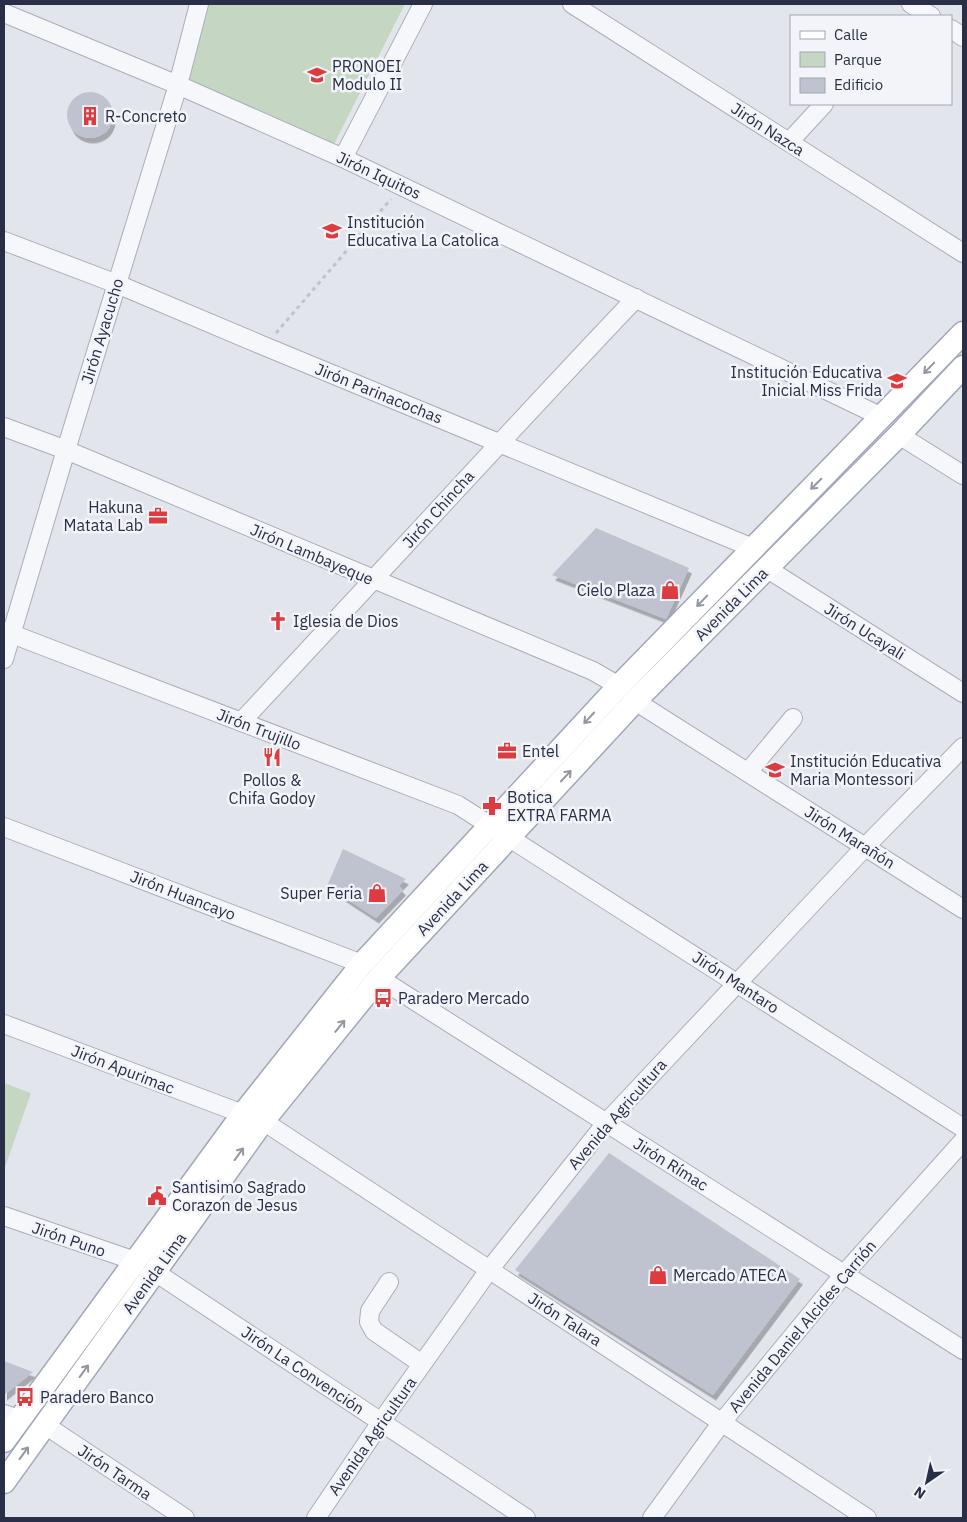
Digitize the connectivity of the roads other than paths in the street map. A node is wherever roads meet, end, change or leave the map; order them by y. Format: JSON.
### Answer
{"nodes":[{"id":1,"x":199,"y":4,"type":"edge"},
{"id":2,"x":423,"y":4,"type":"edge"},
{"id":3,"x":579,"y":5,"type":"edge"},
{"id":4,"x":911,"y":7,"type":"edge"},
{"id":5,"x":4,"y":13,"type":"edge"},
{"id":6,"x":929,"y":15,"type":"edge"},
{"id":7,"x":952,"y":30,"type":"edge"},
{"id":8,"x":963,"y":37,"type":"edge"},
{"id":9,"x":178,"y":85,"type":"junction"},
{"id":10,"x":823,"y":105,"type":"edge"},
{"id":11,"x":789,"y":142,"type":"junction"},
{"id":12,"x":343,"y":158,"type":"junction"},
{"id":13,"x":4,"y":241,"type":"edge"},
{"id":14,"x":963,"y":254,"type":"edge"},
{"id":15,"x":117,"y":284,"type":"junction"},
{"id":16,"x":636,"y":298,"type":"junction"},
{"id":17,"x":963,"y":333,"type":"edge"},
{"id":18,"x":963,"y":367,"type":"edge"},
{"id":19,"x":882,"y":417,"type":"junction"},
{"id":20,"x":4,"y":427,"type":"edge"},
{"id":21,"x":899,"y":435,"type":"junction"},
{"id":22,"x":498,"y":442,"type":"junction"},
{"id":23,"x":66,"y":450,"type":"junction"},
{"id":24,"x":963,"y":475,"type":"edge"},
{"id":25,"x":753,"y":548,"type":"junction"},
{"id":26,"x":766,"y":568,"type":"junction"},
{"id":27,"x":374,"y":580,"type":"junction"},
{"id":28,"x":8,"y":632,"type":"edge"},
{"id":29,"x":4,"y":659,"type":"edge"},
{"id":30,"x":619,"y":686,"type":"junction"},
{"id":31,"x":963,"y":693,"type":"edge"},
{"id":32,"x":635,"y":701,"type":"junction"},
{"id":33,"x":793,"y":718,"type":"dead end"},
{"id":34,"x":241,"y":722,"type":"junction"},
{"id":35,"x":963,"y":747,"type":"edge"},
{"id":36,"x":748,"y":772,"type":"junction"},
{"id":37,"x":490,"y":824,"type":"junction"},
{"id":38,"x":4,"y":827,"type":"edge"},
{"id":39,"x":509,"y":837,"type":"junction"},
{"id":40,"x":865,"y":847,"type":"junction"},
{"id":41,"x":963,"y":909,"type":"edge"},
{"id":42,"x":370,"y":971,"type":"junction"},
{"id":43,"x":737,"y":983,"type":"junction"},
{"id":44,"x":4,"y":1024,"type":"edge"},
{"id":45,"x":253,"y":1118,"type":"junction"},
{"id":46,"x":606,"y":1123,"type":"junction"},
{"id":47,"x":963,"y":1128,"type":"edge"},
{"id":48,"x":963,"y":1141,"type":"edge"},
{"id":49,"x":4,"y":1216,"type":"edge"},
{"id":50,"x":135,"y":1261,"type":"junction"},
{"id":51,"x":489,"y":1270,"type":"junction"},
{"id":52,"x":155,"y":1272,"type":"junction"},
{"id":53,"x":844,"y":1274,"type":"junction"},
{"id":54,"x":389,"y":1282,"type":"dead end"},
{"id":55,"x":963,"y":1350,"type":"edge"},
{"id":56,"x":422,"y":1364,"type":"junction"},
{"id":57,"x":11,"y":1417,"type":"edge"},
{"id":58,"x":381,"y":1422,"type":"junction"},
{"id":59,"x":722,"y":1422,"type":"junction"},
{"id":60,"x":45,"y":1425,"type":"junction"},
{"id":61,"x":4,"y":1440,"type":"edge"},
{"id":62,"x":4,"y":1482,"type":"edge"},
{"id":63,"x":185,"y":1518,"type":"edge"},
{"id":64,"x":316,"y":1518,"type":"edge"},
{"id":65,"x":526,"y":1518,"type":"edge"},
{"id":66,"x":652,"y":1518,"type":"edge"},
{"id":67,"x":867,"y":1518,"type":"edge"}],
"edges":[{"from":1,"to":9,"type":"street","name":"Jirón Ayacucho"},
{"from":2,"to":12,"type":"street"},
{"from":3,"to":11,"type":"street","name":"Jirón Nazca"},
{"from":4,"to":6,"type":"street"},
{"from":5,"to":9,"type":"street","name":"Jirón Iquitos"},
{"from":7,"to":8,"type":"street"},
{"from":9,"to":12,"type":"street","name":"Jirón Iquitos"},
{"from":9,"to":15,"type":"street","name":"Jirón Ayacucho"},
{"from":10,"to":11,"type":"street"},
{"from":11,"to":14,"type":"street","name":"Jirón Nazca"},
{"from":12,"to":16,"type":"street","name":"Jirón Iquitos"},
{"from":13,"to":15,"type":"street","name":"Jirón Parinacochas"},
{"from":15,"to":22,"type":"street","name":"Jirón Parinacochas"},
{"from":15,"to":23,"type":"street","name":"Jirón Ayacucho"},
{"from":16,"to":19,"type":"street","name":"Jirón Iquitos"},
{"from":16,"to":22,"type":"street","name":"Jirón Chincha"},
{"from":17,"to":19,"type":"main road","name":"Avenida Lima","one_way":true},
{"from":18,"to":21,"type":"main road","name":"Avenida Lima"},
{"from":19,"to":25,"type":"main road","name":"Avenida Lima","one_way":true},
{"from":20,"to":23,"type":"street","name":"Jirón Lambayeque"},
{"from":21,"to":24,"type":"street"},
{"from":21,"to":26,"type":"main road","name":"Avenida Lima"},
{"from":22,"to":25,"type":"street","name":"Jirón Parinacochas"},
{"from":22,"to":27,"type":"street","name":"Jirón Chincha"},
{"from":23,"to":27,"type":"street","name":"Jirón Lambayeque"},
{"from":23,"to":28,"type":"street","name":"Jirón Ayacucho"},
{"from":25,"to":30,"type":"main road","name":"Avenida Lima","one_way":true},
{"from":26,"to":31,"type":"street","name":"Jirón Ucayali"},
{"from":26,"to":32,"type":"main road","name":"Avenida Lima"},
{"from":27,"to":30,"type":"street","name":"Jirón Lambayeque"},
{"from":27,"to":34,"type":"street","name":"Jirón Chincha"},
{"from":28,"to":29,"type":"street","name":"Jirón Ayacucho"},
{"from":28,"to":34,"type":"street","name":"Jirón Trujillo"},
{"from":30,"to":37,"type":"main road","name":"Avenida Lima","one_way":true},
{"from":32,"to":36,"type":"street","name":"Jirón Marañón"},
{"from":39,"to":32,"type":"main road","name":"Avenida Lima","one_way":true},
{"from":33,"to":36,"type":"street"},
{"from":34,"to":37,"type":"street","name":"Jirón Trujillo"},
{"from":35,"to":40,"type":"street","name":"Avenida Agricultura"},
{"from":36,"to":40,"type":"street","name":"Jirón Marañón"},
{"from":37,"to":39,"type":"street","name":"Jirón Trujillo"},
{"from":37,"to":42,"type":"main road","name":"Avenida Lima"},
{"from":38,"to":42,"type":"street","name":"Jirón Huancayo"},
{"from":39,"to":42,"type":"main road","name":"Avenida Lima"},
{"from":39,"to":43,"type":"street","name":"Jirón Mantaro"},
{"from":40,"to":41,"type":"street","name":"Jirón Marañón"},
{"from":40,"to":43,"type":"street","name":"Avenida Agricultura"},
{"from":42,"to":45,"type":"main road","name":"Avenida Lima"},
{"from":42,"to":46,"type":"street","name":"Jirón Rímac"},
{"from":43,"to":46,"type":"street","name":"Avenida Agricultura"},
{"from":43,"to":47,"type":"street","name":"Jirón Mantaro"},
{"from":44,"to":45,"type":"street","name":"Jirón Apurimac"},
{"from":45,"to":50,"type":"main road","name":"Avenida Lima"},
{"from":45,"to":51,"type":"street","name":"Jirón Talara"},
{"from":52,"to":45,"type":"main road","name":"Avenida Lima","one_way":true},
{"from":46,"to":51,"type":"street","name":"Avenida Agricultura"},
{"from":46,"to":53,"type":"street","name":"Jirón Rímac"},
{"from":48,"to":53,"type":"street","name":"Avenida Daniel Alcides Carrión"},
{"from":49,"to":50,"type":"street","name":"Jirón Puno"},
{"from":50,"to":57,"type":"main road","name":"Avenida Lima"},
{"from":51,"to":56,"type":"street","name":"Avenida Agricultura"},
{"from":51,"to":59,"type":"street","name":"Jirón Talara"},
{"from":52,"to":58,"type":"street","name":"Jirón La Convención"},
{"from":60,"to":52,"type":"main road","name":"Avenida Lima","one_way":true},
{"from":53,"to":55,"type":"street","name":"Jirón Rímac"},
{"from":53,"to":59,"type":"street","name":"Avenida Daniel Alcides Carrión"},
{"from":54,"to":56,"type":"street"},
{"from":56,"to":58,"type":"street","name":"Avenida Agricultura"},
{"from":57,"to":61,"type":"main road","name":"Avenida Lima"},
{"from":58,"to":64,"type":"street","name":"Avenida Agricultura"},
{"from":58,"to":65,"type":"street","name":"Jirón La Convención"},
{"from":59,"to":66,"type":"street","name":"Avenida Daniel Alcides Carrión"},
{"from":59,"to":67,"type":"street","name":"Jirón Talara"},
{"from":62,"to":60,"type":"main road","name":"Avenida Lima","one_way":true},
{"from":60,"to":63,"type":"street","name":"Jirón Tarma"}]}
